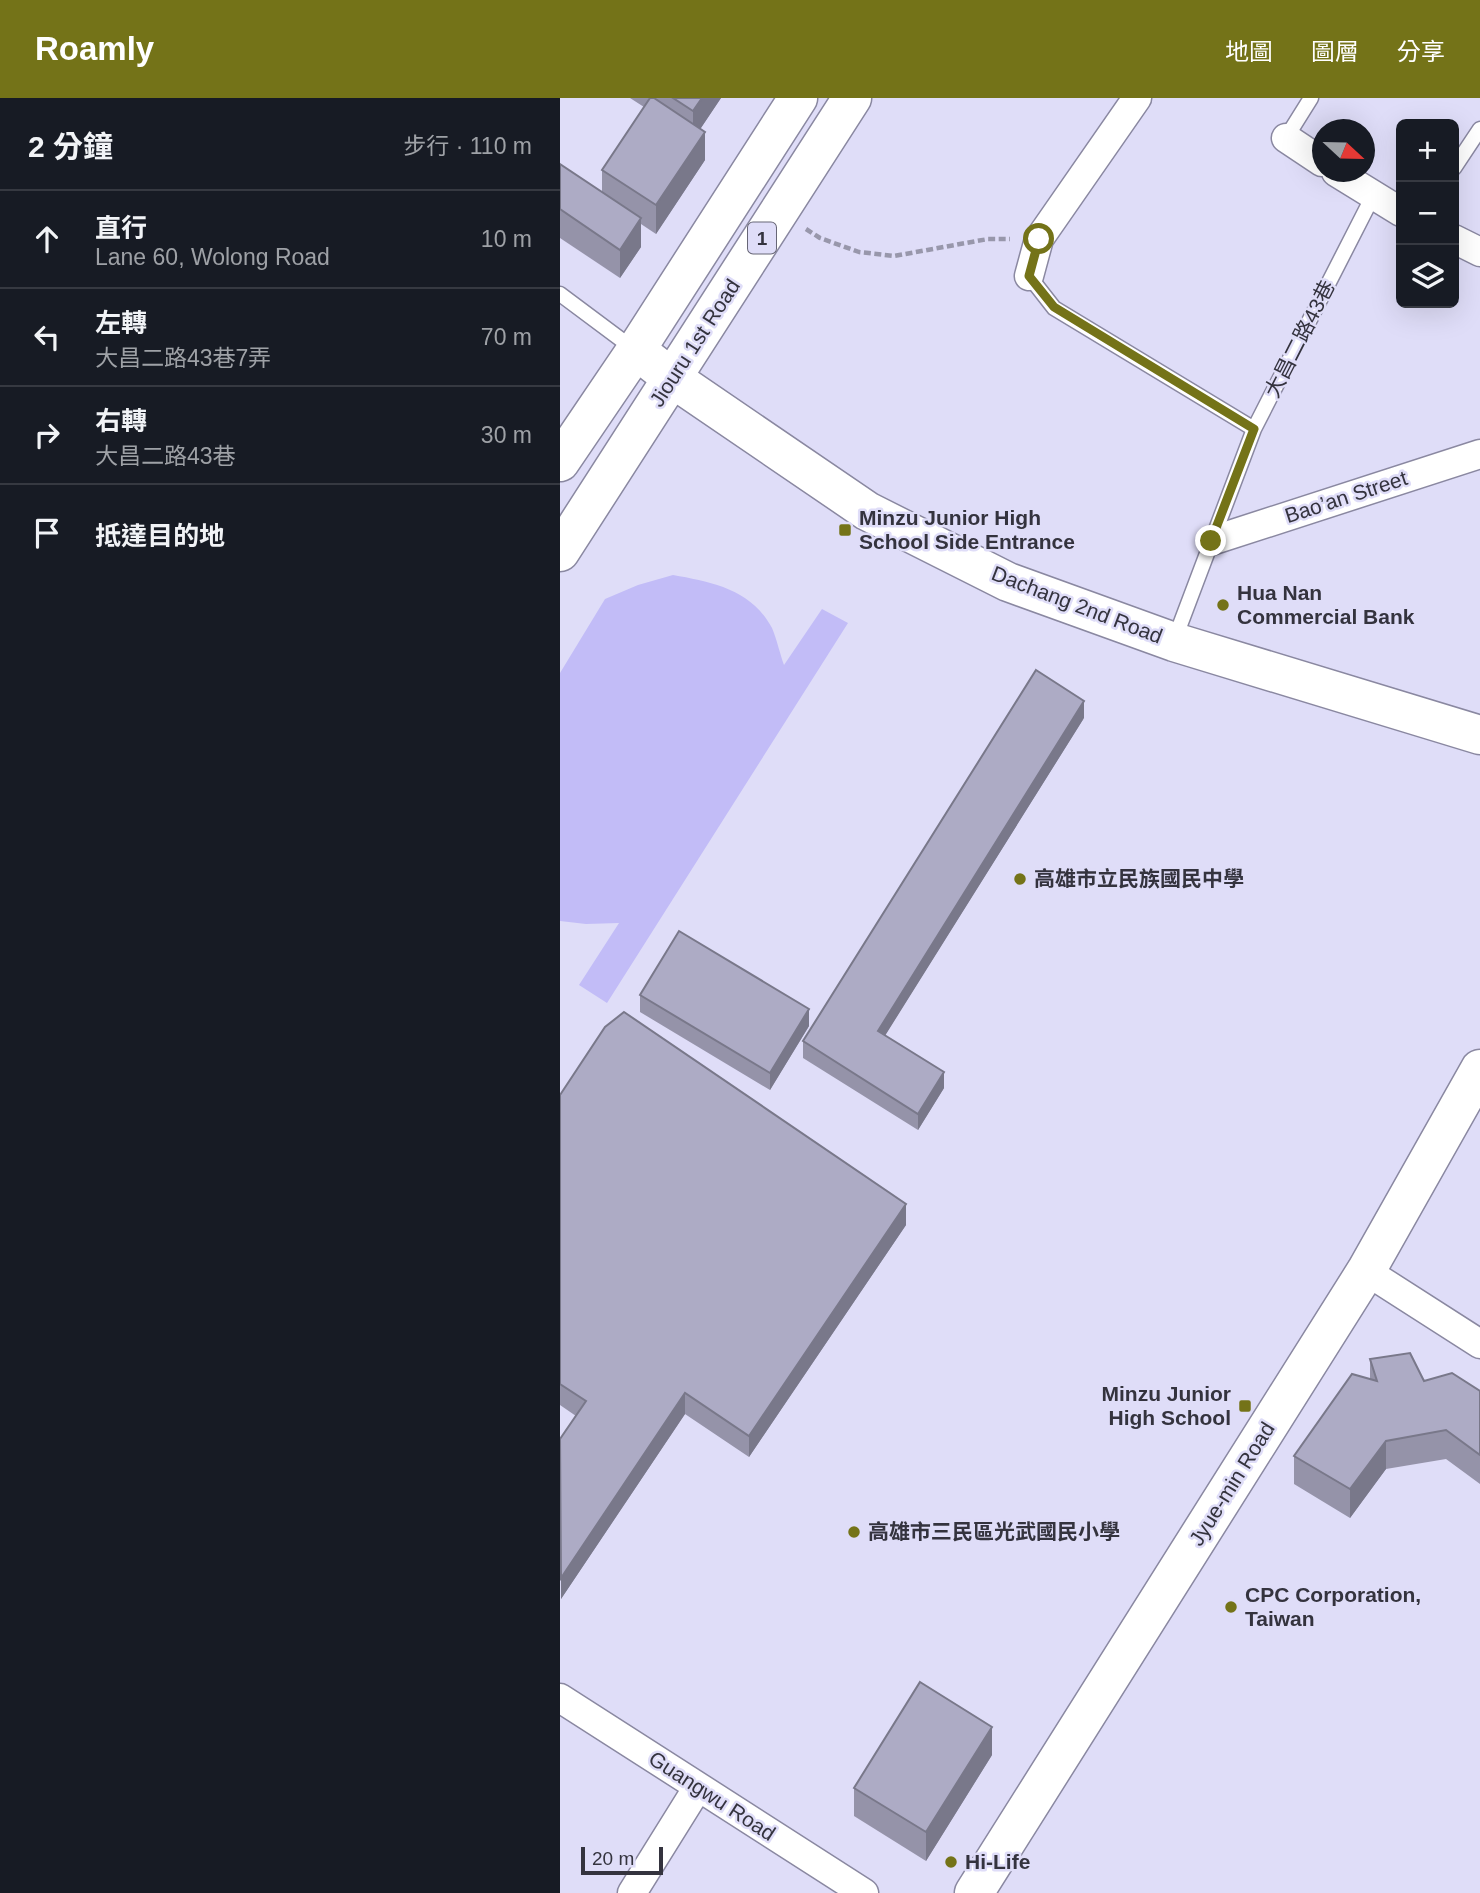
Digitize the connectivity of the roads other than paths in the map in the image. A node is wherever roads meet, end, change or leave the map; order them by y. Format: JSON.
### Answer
{"nodes":[{"id":1,"x":799,"y":98,"type":"edge"},
{"id":2,"x":852,"y":98,"type":"edge"},
{"id":3,"x":1137,"y":98,"type":"edge"},
{"id":4,"x":1311,"y":98,"type":"edge"},
{"id":5,"x":1480,"y":129,"type":"edge"},
{"id":6,"x":1286,"y":138,"type":"joint"},
{"id":7,"x":1312,"y":155,"type":"edge"},
{"id":8,"x":1459,"y":160,"type":"edge"},
{"id":9,"x":1351,"y":182,"type":"edge"},
{"id":10,"x":1373,"y":196,"type":"junction"},
{"id":11,"x":1396,"y":209,"type":"edge"},
{"id":12,"x":1459,"y":242,"type":"edge"},
{"id":13,"x":1480,"y":252,"type":"edge"},
{"id":14,"x":1029,"y":276,"type":"joint"},
{"id":15,"x":560,"y":295,"type":"edge"},
{"id":16,"x":636,"y":350,"type":"junction"},
{"id":17,"x":672,"y":378,"type":"junction"},
{"id":18,"x":1254,"y":429,"type":"junction"},
{"id":19,"x":1480,"y":454,"type":"edge"},
{"id":20,"x":560,"y":462,"type":"edge"},
{"id":21,"x":1211,"y":541,"type":"junction"},
{"id":22,"x":560,"y":552,"type":"edge"},
{"id":23,"x":1174,"y":642,"type":"junction"},
{"id":24,"x":1480,"y":735,"type":"edge"},
{"id":25,"x":1480,"y":1069,"type":"edge"},
{"id":26,"x":1366,"y":1271,"type":"junction"},
{"id":27,"x":1480,"y":1344,"type":"edge"},
{"id":28,"x":560,"y":1698,"type":"edge"},
{"id":29,"x":698,"y":1787,"type":"junction"},
{"id":30,"x":632,"y":1893,"type":"edge"},
{"id":31,"x":864,"y":1893,"type":"edge"},
{"id":32,"x":974,"y":1893,"type":"edge"}],
"edges":[{"from":1,"to":16,"type":"street","number":"1"},
{"from":2,"to":17,"type":"street","name":"Jiouru 1st Road","number":"1"},
{"from":3,"to":14,"type":"street"},
{"from":4,"to":6,"type":"lane"},
{"from":5,"to":8,"type":"lane"},
{"from":6,"to":7,"type":"street"},
{"from":9,"to":10,"type":"street"},
{"from":10,"to":11,"type":"street"},
{"from":10,"to":18,"type":"lane","name":"大昌二路43巷"},
{"from":12,"to":13,"type":"street"},
{"from":14,"to":18,"type":"lane"},
{"from":15,"to":16,"type":"lane"},
{"from":16,"to":17,"type":"street","name":"Dachang 2nd Road"},
{"from":16,"to":20,"type":"street","number":"1"},
{"from":17,"to":22,"type":"street","name":"Jiouru 1st Road","number":"1"},
{"from":17,"to":23,"type":"street","name":"Dachang 2nd Road"},
{"from":18,"to":21,"type":"lane","name":"大昌二路43巷"},
{"from":19,"to":21,"type":"street","name":"Bao’an Street"},
{"from":21,"to":23,"type":"lane","name":"大昌二路43巷"},
{"from":23,"to":24,"type":"street","name":"Dachang 2nd Road"},
{"from":25,"to":26,"type":"street","name":"Jyue-min Road"},
{"from":26,"to":27,"type":"street"},
{"from":26,"to":32,"type":"street","name":"Jyue-min Road"},
{"from":28,"to":29,"type":"street","name":"Guangwu Road"},
{"from":29,"to":30,"type":"street"},
{"from":29,"to":31,"type":"street","name":"Guangwu Road"}]}
